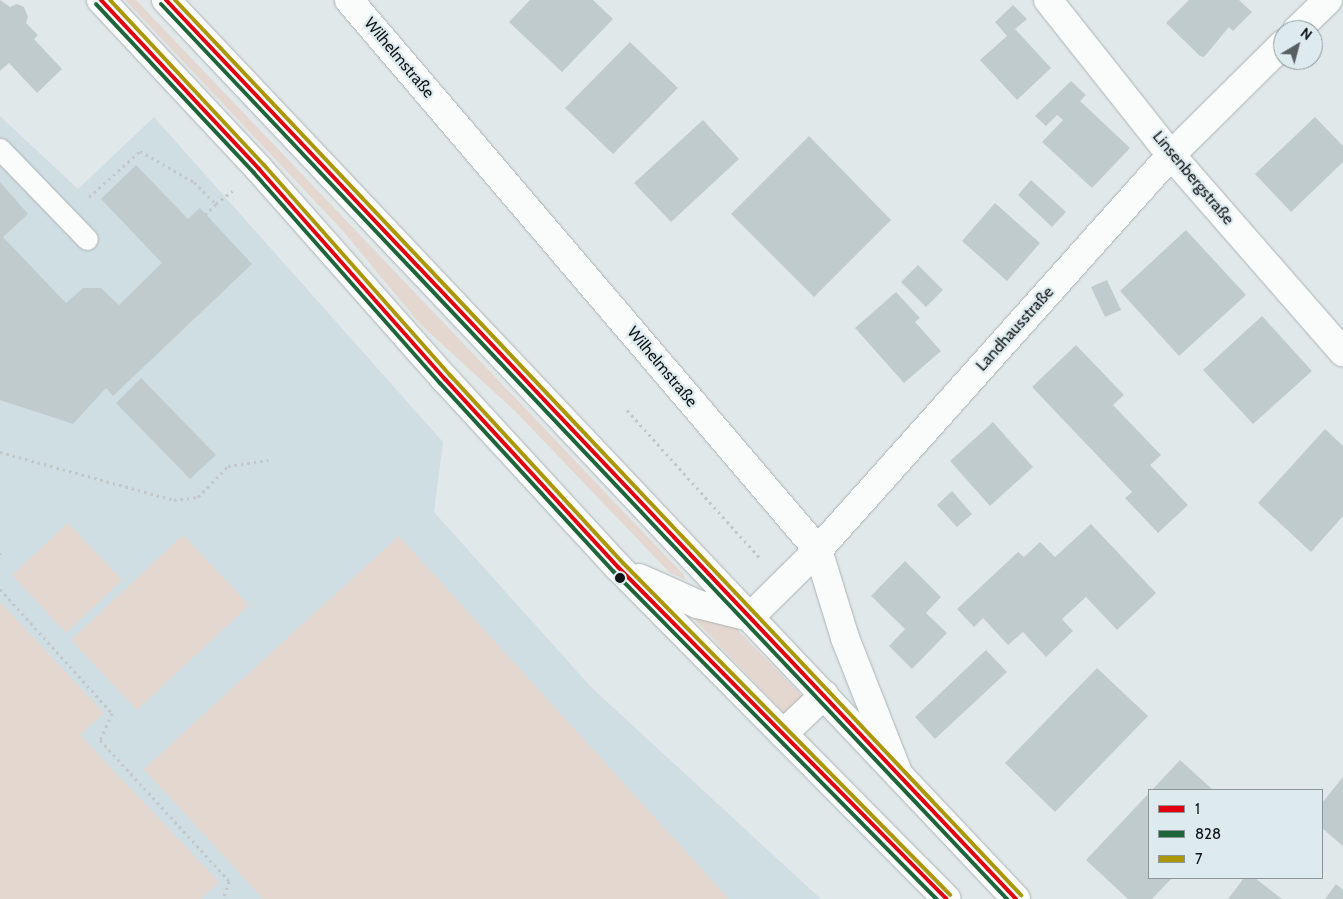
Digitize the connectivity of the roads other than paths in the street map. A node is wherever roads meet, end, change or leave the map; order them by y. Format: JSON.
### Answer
{"nodes":[{"id":1,"x":101,"y":0,"type":"edge"},
{"id":2,"x":166,"y":0,"type":"edge"},
{"id":3,"x":349,"y":0,"type":"edge"},
{"id":4,"x":1048,"y":0,"type":"edge"},
{"id":5,"x":1328,"y":0,"type":"edge"},
{"id":6,"x":1307,"y":20,"type":"edge"},
{"id":7,"x":1273,"y":54,"type":"edge"},
{"id":8,"x":0,"y":149,"type":"edge"},
{"id":9,"x":1171,"y":155,"type":"junction"},
{"id":10,"x":87,"y":238,"type":"dead end"},
{"id":11,"x":1343,"y":352,"type":"edge"},
{"id":12,"x":818,"y":550,"type":"junction"},
{"id":13,"x":618,"y":567,"type":"junction"},
{"id":14,"x":750,"y":617,"type":"junction"},
{"id":15,"x":824,"y":695,"type":"junction"},
{"id":16,"x":783,"y":734,"type":"junction"},
{"id":17,"x":900,"y":777,"type":"junction"},
{"id":18,"x":946,"y":899,"type":"edge"},
{"id":19,"x":1016,"y":899,"type":"edge"}],
"edges":[{"from":1,"to":13,"type":"main road"},
{"from":2,"to":14,"type":"main road","name":"Wilhelmstraße"},
{"from":3,"to":12,"type":"main road","name":"Wilhelmstraße"},
{"from":4,"to":9,"type":"main road","name":"Linsenbergstraße"},
{"from":5,"to":6,"type":"main road"},
{"from":7,"to":9,"type":"main road","name":"Landhausstraße"},
{"from":8,"to":10,"type":"lane"},
{"from":9,"to":11,"type":"main road","name":"Linsenbergstraße"},
{"from":9,"to":12,"type":"main road","name":"Landhausstraße"},
{"from":12,"to":14,"type":"main road","name":"Landhausstraße"},
{"from":12,"to":17,"type":"main road","name":"Wilhelmstraße"},
{"from":13,"to":14,"type":"main road"},
{"from":13,"to":16,"type":"main road"},
{"from":14,"to":15,"type":"main road","name":"Wilhelmstraße"},
{"from":15,"to":16,"type":"main road"},
{"from":15,"to":17,"type":"main road","name":"Wilhelmstraße"},
{"from":16,"to":18,"type":"main road"},
{"from":17,"to":19,"type":"main road","name":"Wilhelmstraße"}]}
